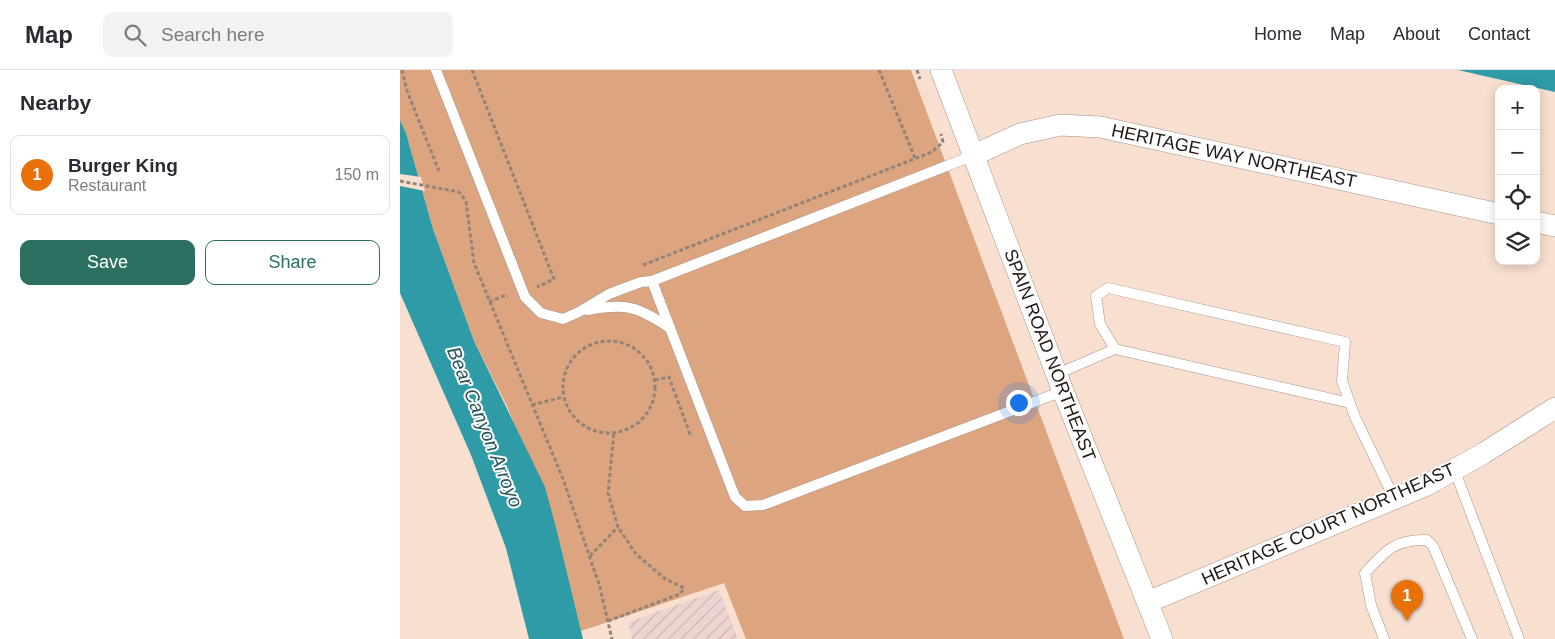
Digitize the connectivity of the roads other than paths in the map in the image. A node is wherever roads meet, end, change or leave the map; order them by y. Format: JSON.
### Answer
{"nodes":[{"id":1,"x":436,"y":70,"type":"edge"},
{"id":2,"x":941,"y":70,"type":"edge"},
{"id":3,"x":972,"y":156,"type":"junction"},
{"id":4,"x":1495,"y":213,"type":"edge"},
{"id":5,"x":1540,"y":223,"type":"edge"},
{"id":6,"x":1555,"y":226,"type":"edge"},
{"id":7,"x":652,"y":281,"type":"junction"},
{"id":8,"x":579,"y":312,"type":"junction"},
{"id":9,"x":670,"y":328,"type":"junction"},
{"id":10,"x":1115,"y":348,"type":"junction"},
{"id":11,"x":1060,"y":382,"type":"junction"},
{"id":12,"x":1350,"y":403,"type":"junction"},
{"id":13,"x":1555,"y":408,"type":"edge"},
{"id":14,"x":1454,"y":469,"type":"junction"},
{"id":15,"x":1394,"y":498,"type":"junction"},
{"id":16,"x":1148,"y":602,"type":"junction"},
{"id":17,"x":1162,"y":639,"type":"edge"},
{"id":18,"x":1384,"y":639,"type":"edge"},
{"id":19,"x":1472,"y":639,"type":"edge"},
{"id":20,"x":1519,"y":639,"type":"edge"}],
"edges":[{"from":1,"to":8,"type":"lane"},
{"from":2,"to":3,"type":"street","name":"SPAIN ROAD NORTHEAST"},
{"from":3,"to":4,"type":"street","name":"HERITAGE WAY NORTHEAST"},
{"from":3,"to":7,"type":"lane"},
{"from":3,"to":11,"type":"street","name":"SPAIN ROAD NORTHEAST"},
{"from":5,"to":6,"type":"street"},
{"from":7,"to":8,"type":"lane"},
{"from":7,"to":9,"type":"lane"},
{"from":8,"to":9,"type":"lane"},
{"from":9,"to":11,"type":"lane"},
{"from":10,"to":11,"type":"lane"},
{"from":10,"to":12,"type":"lane"},
{"from":10,"to":12,"type":"lane"},
{"from":11,"to":16,"type":"street","name":"SPAIN ROAD NORTHEAST"},
{"from":12,"to":15,"type":"lane"},
{"from":13,"to":14,"type":"street","name":"HERITAGE COURT NORTHEAST"},
{"from":14,"to":15,"type":"street","name":"HERITAGE COURT NORTHEAST"},
{"from":14,"to":20,"type":"lane"},
{"from":15,"to":16,"type":"street","name":"HERITAGE COURT NORTHEAST"},
{"from":16,"to":17,"type":"street","name":"SPAIN ROAD NORTHEAST"},
{"from":18,"to":19,"type":"lane"}]}
